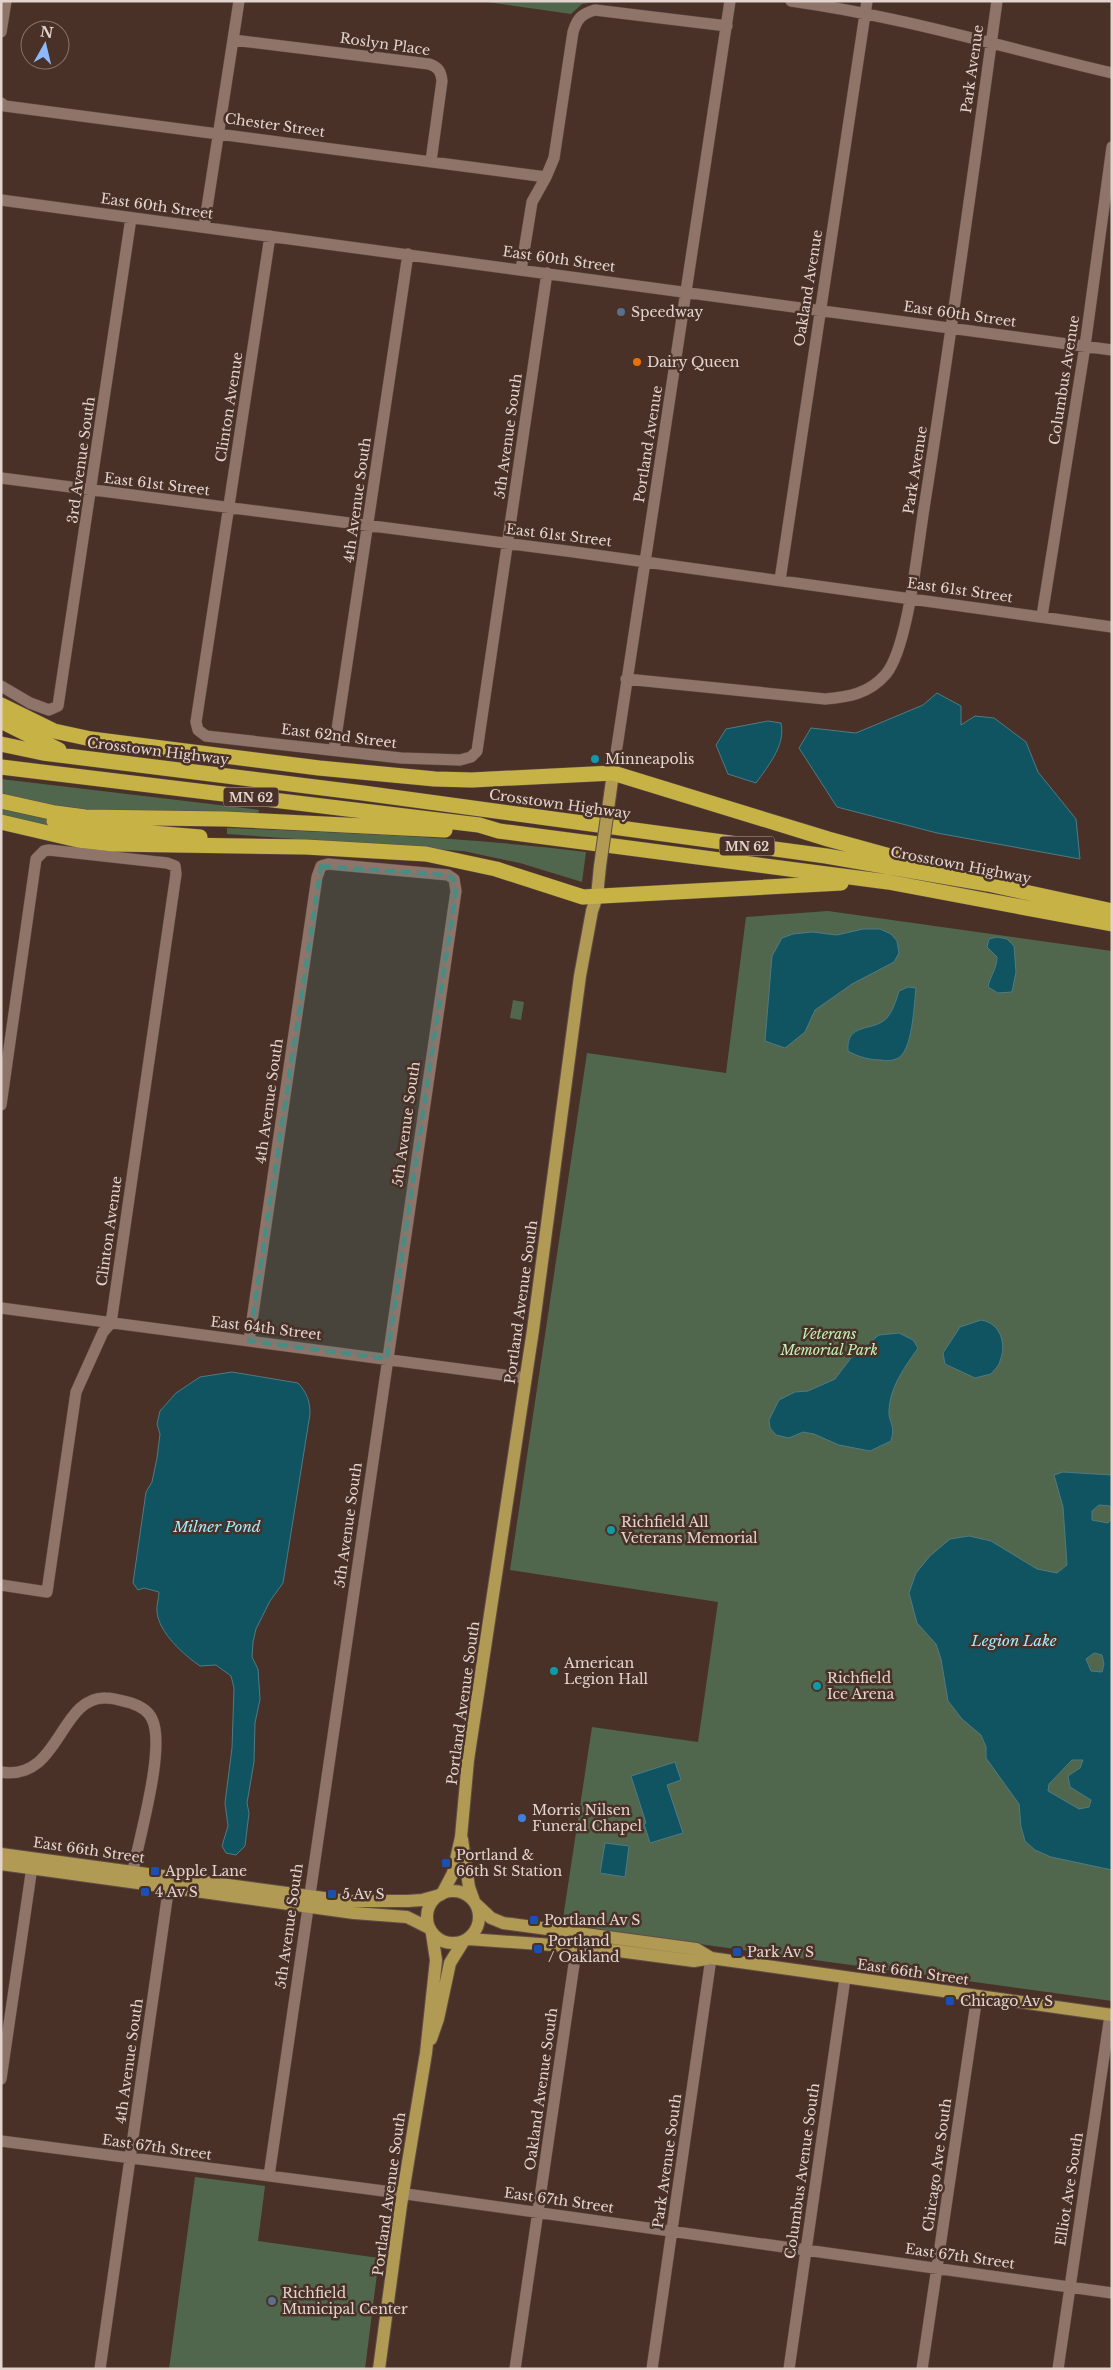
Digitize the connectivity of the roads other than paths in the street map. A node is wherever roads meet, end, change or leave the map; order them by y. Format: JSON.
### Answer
{"nodes":[{"id":1,"x":6,"y":1,"type":"edge"},
{"id":2,"x":239,"y":1,"type":"edge"},
{"id":3,"x":730,"y":1,"type":"edge"},
{"id":4,"x":791,"y":1,"type":"edge"},
{"id":5,"x":997,"y":1,"type":"edge"},
{"id":6,"x":866,"y":7,"type":"edge"},
{"id":7,"x":727,"y":26,"type":"junction"},
{"id":8,"x":1,"y":32,"type":"edge"},
{"id":9,"x":233,"y":40,"type":"junction"},
{"id":10,"x":991,"y":43,"type":"junction"},
{"id":11,"x":1112,"y":73,"type":"edge"},
{"id":12,"x":1,"y":103,"type":"edge"},
{"id":13,"x":219,"y":133,"type":"junction"},
{"id":14,"x":1112,"y":147,"type":"edge"},
{"id":15,"x":431,"y":161,"type":"junction"},
{"id":16,"x":546,"y":177,"type":"junction"},
{"id":17,"x":1,"y":200,"type":"edge"},
{"id":18,"x":132,"y":218,"type":"junction"},
{"id":19,"x":204,"y":227,"type":"junction"},
{"id":20,"x":270,"y":236,"type":"junction"},
{"id":21,"x":408,"y":254,"type":"junction"},
{"id":22,"x":520,"y":270,"type":"junction"},
{"id":23,"x":548,"y":273,"type":"junction"},
{"id":24,"x":687,"y":292,"type":"junction"},
{"id":25,"x":819,"y":310,"type":"junction"},
{"id":26,"x":952,"y":328,"type":"junction"},
{"id":27,"x":1085,"y":346,"type":"junction"},
{"id":28,"x":1112,"y":350,"type":"edge"},
{"id":29,"x":1,"y":478,"type":"edge"},
{"id":30,"x":92,"y":490,"type":"junction"},
{"id":31,"x":229,"y":508,"type":"junction"},
{"id":32,"x":369,"y":526,"type":"junction"},
{"id":33,"x":507,"y":544,"type":"junction"},
{"id":34,"x":645,"y":561,"type":"junction"},
{"id":35,"x":780,"y":580,"type":"junction"},
{"id":36,"x":910,"y":598,"type":"junction"},
{"id":37,"x":1042,"y":616,"type":"junction"},
{"id":38,"x":1112,"y":627,"type":"edge"},
{"id":39,"x":626,"y":679,"type":"junction"},
{"id":40,"x":1,"y":686,"type":"edge"},
{"id":41,"x":1,"y":705,"type":"edge"},
{"id":42,"x":1,"y":721,"type":"edge"},
{"id":43,"x":198,"y":730,"type":"joint"},
{"id":44,"x":1,"y":744,"type":"edge"},
{"id":45,"x":334,"y":750,"type":"junction"},
{"id":46,"x":477,"y":751,"type":"joint"},
{"id":47,"x":72,"y":756,"type":"junction"},
{"id":48,"x":1,"y":767,"type":"edge"},
{"id":49,"x":613,"y":773,"type":"junction"},
{"id":50,"x":1,"y":801,"type":"edge"},
{"id":51,"x":1,"y":822,"type":"edge"},
{"id":52,"x":499,"y":831,"type":"junction"},
{"id":53,"x":306,"y":847,"type":"junction"},
{"id":54,"x":454,"y":879,"type":"joint"},
{"id":55,"x":888,"y":882,"type":"junction"},
{"id":56,"x":988,"y":884,"type":"junction"},
{"id":57,"x":597,"y":896,"type":"junction"},
{"id":58,"x":1112,"y":911,"type":"edge"},
{"id":59,"x":1112,"y":924,"type":"edge"},
{"id":60,"x":1,"y":1105,"type":"edge"},
{"id":61,"x":1,"y":1308,"type":"edge"},
{"id":62,"x":111,"y":1323,"type":"junction"},
{"id":63,"x":249,"y":1341,"type":"junction"},
{"id":64,"x":387,"y":1359,"type":"junction"},
{"id":65,"x":526,"y":1378,"type":"junction"},
{"id":66,"x":1,"y":1586,"type":"edge"},
{"id":67,"x":1,"y":1772,"type":"edge"},
{"id":68,"x":461,"y":1837,"type":"junction"},
{"id":69,"x":1,"y":1854,"type":"edge"},
{"id":70,"x":32,"y":1863,"type":"junction"},
{"id":71,"x":1,"y":1864,"type":"edge"},
{"id":72,"x":133,"y":1871,"type":"junction"},
{"id":73,"x":170,"y":1881,"type":"junction"},
{"id":74,"x":441,"y":1894,"type":"junction"},
{"id":75,"x":308,"y":1901,"type":"junction"},
{"id":76,"x":475,"y":1903,"type":"junction"},
{"id":77,"x":431,"y":1931,"type":"junction"},
{"id":78,"x":579,"y":1933,"type":"junction"},
{"id":79,"x":466,"y":1940,"type":"junction"},
{"id":80,"x":577,"y":1946,"type":"junction"},
{"id":81,"x":711,"y":1958,"type":"junction"},
{"id":82,"x":845,"y":1978,"type":"junction"},
{"id":83,"x":977,"y":1996,"type":"junction"},
{"id":84,"x":1111,"y":2015,"type":"edge"},
{"id":85,"x":426,"y":2053,"type":"junction"},
{"id":86,"x":1,"y":2079,"type":"edge"},
{"id":87,"x":1,"y":2141,"type":"edge"},
{"id":88,"x":130,"y":2158,"type":"junction"},
{"id":89,"x":269,"y":2176,"type":"junction"},
{"id":90,"x":403,"y":2193,"type":"junction"},
{"id":91,"x":538,"y":2212,"type":"junction"},
{"id":92,"x":672,"y":2232,"type":"junction"},
{"id":93,"x":806,"y":2251,"type":"junction"},
{"id":94,"x":937,"y":2268,"type":"junction"},
{"id":95,"x":1069,"y":2288,"type":"junction"},
{"id":96,"x":1112,"y":2294,"type":"edge"},
{"id":97,"x":100,"y":2369,"type":"edge"},
{"id":98,"x":379,"y":2369,"type":"edge"},
{"id":99,"x":515,"y":2369,"type":"edge"},
{"id":100,"x":652,"y":2369,"type":"edge"},
{"id":101,"x":789,"y":2369,"type":"edge"},
{"id":102,"x":922,"y":2369,"type":"edge"},
{"id":103,"x":1058,"y":2369,"type":"edge"}],
"edges":[{"from":1,"to":8,"type":"street"},
{"from":2,"to":9,"type":"street"},
{"from":3,"to":7,"type":"street","name":"Portland Avenue"},
{"from":4,"to":6,"type":"street"},
{"from":5,"to":10,"type":"street","name":"Park Avenue"},
{"from":6,"to":10,"type":"street"},
{"from":6,"to":25,"type":"street","name":"Oakland Avenue"},
{"from":7,"to":16,"type":"street"},
{"from":7,"to":24,"type":"street","name":"Portland Avenue"},
{"from":9,"to":13,"type":"street"},
{"from":9,"to":15,"type":"street","name":"Roslyn Place"},
{"from":10,"to":11,"type":"street"},
{"from":10,"to":26,"type":"street","name":"Park Avenue"},
{"from":12,"to":13,"type":"street","name":"Chester Street"},
{"from":13,"to":15,"type":"street","name":"Chester Street"},
{"from":13,"to":19,"type":"street"},
{"from":14,"to":27,"type":"street","name":"Columbus Avenue"},
{"from":15,"to":16,"type":"street","name":"Chester Street"},
{"from":16,"to":22,"type":"street"},
{"from":17,"to":18,"type":"street","name":"East 60th Street"},
{"from":18,"to":19,"type":"street","name":"East 60th Street"},
{"from":18,"to":30,"type":"street","name":"3rd Avenue South"},
{"from":19,"to":20,"type":"street","name":"East 60th Street"},
{"from":20,"to":21,"type":"street","name":"East 60th Street"},
{"from":20,"to":31,"type":"street","name":"Clinton Avenue"},
{"from":21,"to":22,"type":"street","name":"East 60th Street"},
{"from":21,"to":32,"type":"street","name":"4th Avenue South"},
{"from":22,"to":23,"type":"street","name":"East 60th Street"},
{"from":23,"to":24,"type":"street","name":"East 60th Street"},
{"from":23,"to":33,"type":"street","name":"5th Avenue South"},
{"from":24,"to":25,"type":"street","name":"East 60th Street"},
{"from":24,"to":34,"type":"street","name":"Portland Avenue"},
{"from":25,"to":26,"type":"street","name":"East 60th Street"},
{"from":25,"to":35,"type":"street","name":"Oakland Avenue"},
{"from":26,"to":27,"type":"street","name":"East 60th Street"},
{"from":26,"to":36,"type":"street","name":"Park Avenue"},
{"from":27,"to":28,"type":"street","name":"East 60th Street"},
{"from":27,"to":37,"type":"street","name":"Columbus Avenue"},
{"from":29,"to":30,"type":"street","name":"East 61st Street"},
{"from":30,"to":31,"type":"street","name":"East 61st Street"},
{"from":30,"to":40,"type":"street","name":"3rd Avenue South"},
{"from":31,"to":32,"type":"street","name":"East 61st Street"},
{"from":31,"to":43,"type":"street","name":"Clinton Avenue"},
{"from":32,"to":33,"type":"street","name":"East 61st Street"},
{"from":32,"to":45,"type":"street","name":"4th Avenue South"},
{"from":33,"to":34,"type":"street","name":"East 61st Street"},
{"from":33,"to":46,"type":"street","name":"5th Avenue South"},
{"from":34,"to":35,"type":"street","name":"East 61st Street"},
{"from":34,"to":39,"type":"street","name":"Portland Avenue"},
{"from":35,"to":36,"type":"street","name":"East 61st Street"},
{"from":36,"to":37,"type":"street","name":"East 61st Street"},
{"from":36,"to":39,"type":"street","name":"Park Avenue"},
{"from":37,"to":38,"type":"street","name":"East 61st Street"},
{"from":39,"to":49,"type":"street","name":"Portland Avenue"},
{"from":41,"to":49,"type":"highway"},
{"from":42,"to":47,"type":"highway"},
{"from":43,"to":45,"type":"street","name":"East 62nd Street"},
{"from":44,"to":47,"type":"highway","name":"Crosstown Highway","number":"MN 62"},
{"from":45,"to":46,"type":"street","name":"East 62nd Street"},
{"from":47,"to":56,"type":"highway","name":"Crosstown Highway","number":"MN 62"},
{"from":48,"to":52,"type":"highway","number":"MN 62"},
{"from":49,"to":56,"type":"highway"},
{"from":49,"to":57,"type":"main road","name":"Portland Avenue South","bridge":true},
{"from":50,"to":52,"type":"highway"},
{"from":50,"to":53,"type":"highway"},
{"from":51,"to":53,"type":"highway"},
{"from":52,"to":55,"type":"highway","number":"MN 62"},
{"from":53,"to":57,"type":"highway"},
{"from":54,"to":63,"type":"street","name":"4th Avenue South"},
{"from":54,"to":64,"type":"street","name":"5th Avenue South"},
{"from":55,"to":57,"type":"highway"},
{"from":55,"to":59,"type":"highway","number":"MN 62"},
{"from":56,"to":58,"type":"highway","name":"Crosstown Highway","number":"MN 62"},
{"from":57,"to":65,"type":"main road","name":"Portland Avenue South"},
{"from":60,"to":62,"type":"street","name":"Clinton Avenue"},
{"from":61,"to":62,"type":"street","name":"East 64th Street"},
{"from":62,"to":63,"type":"street","name":"East 64th Street"},
{"from":62,"to":66,"type":"street","name":"Clinton Avenue"},
{"from":63,"to":64,"type":"street","name":"East 64th Street"},
{"from":64,"to":65,"type":"street","name":"East 64th Street"},
{"from":64,"to":75,"type":"street","name":"5th Avenue South"},
{"from":65,"to":68,"type":"main road","name":"Portland Avenue South"},
{"from":67,"to":72,"type":"street"},
{"from":68,"to":74,"type":"main road","name":"Portland Avenue South"},
{"from":68,"to":76,"type":"main road","name":"Portland Avenue South"},
{"from":69,"to":70,"type":"main road","name":"East 66th Street"},
{"from":70,"to":71,"type":"main road","name":"East 66th Street"},
{"from":70,"to":72,"type":"main road","name":"East 66th Street"},
{"from":70,"to":73,"type":"main road","name":"East 66th Street"},
{"from":70,"to":86,"type":"street"},
{"from":72,"to":73,"type":"main road","name":"East 66th Street"},
{"from":73,"to":75,"type":"main road","name":"East 66th Street"},
{"from":73,"to":88,"type":"street","name":"4th Avenue South"},
{"from":74,"to":75,"type":"main road","name":"East 66th Street"},
{"from":74,"to":76,"type":"main road"},
{"from":74,"to":77,"type":"main road"},
{"from":75,"to":77,"type":"main road","name":"East 66th Street"},
{"from":75,"to":89,"type":"street","name":"5th Avenue South"},
{"from":76,"to":78,"type":"main road","name":"East 66th Street"},
{"from":76,"to":79,"type":"main road"},
{"from":77,"to":79,"type":"main road"},
{"from":77,"to":85,"type":"main road","name":"Portland Avenue South"},
{"from":78,"to":80,"type":"street","name":"Oakland Avenue South"},
{"from":78,"to":81,"type":"main road","name":"East 66th Street"},
{"from":79,"to":80,"type":"main road","name":"East 66th Street"},
{"from":79,"to":85,"type":"main road","name":"Portland Avenue South"},
{"from":80,"to":81,"type":"main road","name":"East 66th Street"},
{"from":80,"to":91,"type":"street","name":"Oakland Avenue South"},
{"from":81,"to":82,"type":"main road","name":"East 66th Street"},
{"from":81,"to":92,"type":"street","name":"Park Avenue South"},
{"from":82,"to":83,"type":"main road","name":"East 66th Street"},
{"from":82,"to":93,"type":"street","name":"Columbus Avenue South"},
{"from":83,"to":84,"type":"main road","name":"East 66th Street"},
{"from":83,"to":94,"type":"street","name":"Chicago Ave South"},
{"from":84,"to":95,"type":"street","name":"Elliot Ave South"},
{"from":85,"to":90,"type":"main road","name":"Portland Avenue South"},
{"from":87,"to":88,"type":"street","name":"East 67th Street"},
{"from":88,"to":89,"type":"street","name":"East 67th Street"},
{"from":88,"to":97,"type":"street","name":"4th Avenue South"},
{"from":89,"to":90,"type":"street","name":"East 67th Street"},
{"from":90,"to":91,"type":"street","name":"East 67th Street"},
{"from":90,"to":98,"type":"main road","name":"Portland Avenue South"},
{"from":91,"to":92,"type":"street","name":"East 67th Street"},
{"from":91,"to":99,"type":"street","name":"Oakland Avenue South"},
{"from":92,"to":93,"type":"street","name":"East 67th Street"},
{"from":92,"to":100,"type":"street","name":"Park Avenue South"},
{"from":93,"to":94,"type":"street","name":"East 67th Street"},
{"from":93,"to":101,"type":"street","name":"Columbus Avenue South"},
{"from":94,"to":95,"type":"street","name":"East 67th Street"},
{"from":94,"to":102,"type":"street","name":"Chicago Ave South"},
{"from":95,"to":96,"type":"street","name":"East 67th Street"},
{"from":95,"to":103,"type":"street","name":"Elliot Ave South"}]}
